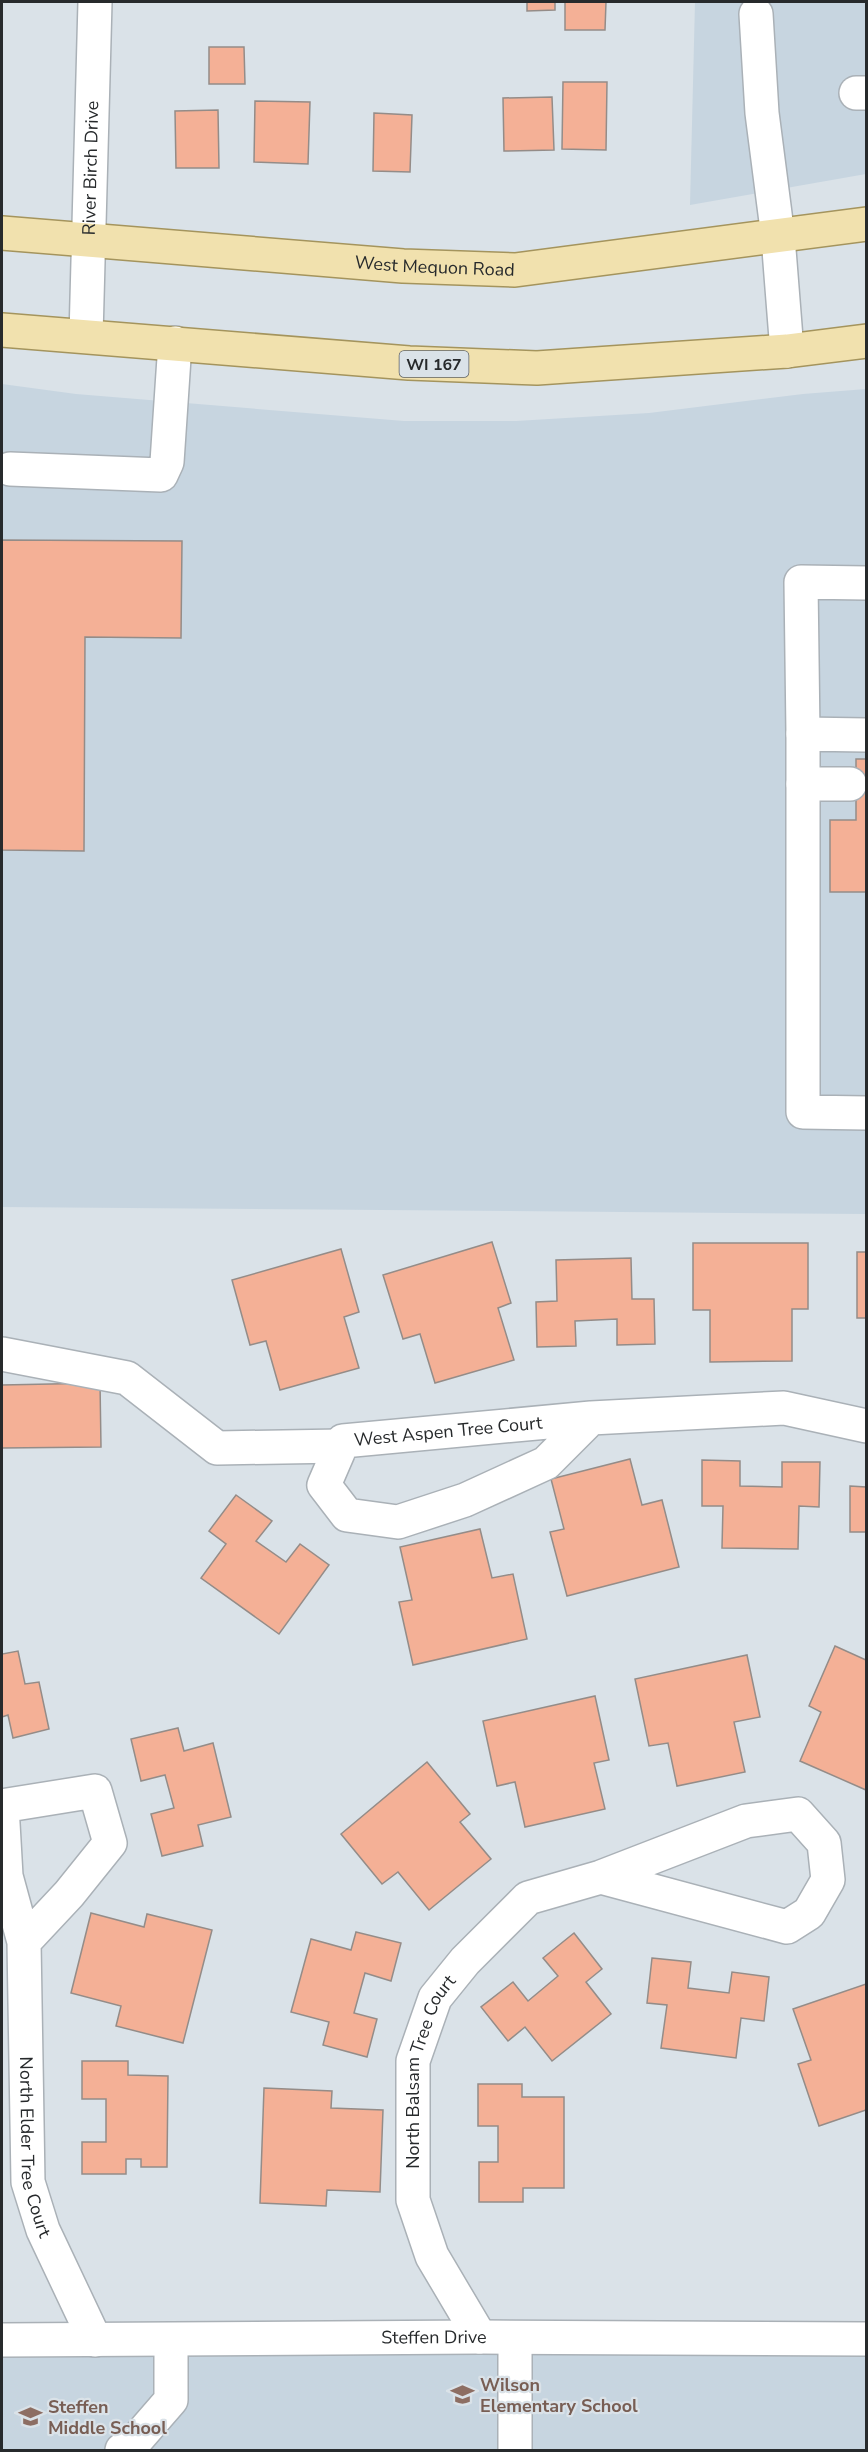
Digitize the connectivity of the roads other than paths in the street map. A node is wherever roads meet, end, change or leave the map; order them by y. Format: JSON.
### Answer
{"nodes":[{"id":1,"x":95,"y":2,"type":"edge"},
{"id":2,"x":756,"y":14,"type":"dead end"},
{"id":3,"x":867,"y":224,"type":"edge"},
{"id":4,"x":2,"y":233,"type":"edge"},
{"id":5,"x":777,"y":237,"type":"junction"},
{"id":6,"x":89,"y":241,"type":"junction"},
{"id":7,"x":2,"y":330,"type":"edge"},
{"id":8,"x":86,"y":336,"type":"junction"},
{"id":9,"x":867,"y":341,"type":"edge"},
{"id":10,"x":175,"y":343,"type":"junction"},
{"id":11,"x":787,"y":351,"type":"junction"},
{"id":12,"x":10,"y":469,"type":"dead end"},
{"id":13,"x":867,"y":583,"type":"edge"},
{"id":14,"x":803,"y":734,"type":"junction"},
{"id":15,"x":867,"y":735,"type":"edge"},
{"id":16,"x":803,"y":784,"type":"junction"},
{"id":17,"x":850,"y":784,"type":"dead end"},
{"id":18,"x":867,"y":1113,"type":"edge"},
{"id":19,"x":2,"y":1354,"type":"edge"},
{"id":20,"x":591,"y":1419,"type":"junction"},
{"id":21,"x":867,"y":1426,"type":"edge"},
{"id":22,"x":341,"y":1446,"type":"junction"},
{"id":23,"x":601,"y":1877,"type":"junction"},
{"id":24,"x":24,"y":1942,"type":"junction"},
{"id":25,"x":480,"y":2337,"type":"junction"},
{"id":26,"x":515,"y":2338,"type":"junction"},
{"id":27,"x":867,"y":2339,"type":"edge"},
{"id":28,"x":2,"y":2340,"type":"edge"},
{"id":29,"x":95,"y":2340,"type":"junction"},
{"id":30,"x":171,"y":2340,"type":"junction"},
{"id":31,"x":122,"y":2451,"type":"edge"},
{"id":32,"x":515,"y":2451,"type":"edge"}],
"edges":[{"from":1,"to":6,"type":"street","name":"River Birch Drive"},
{"from":2,"to":5,"type":"street"},
{"from":3,"to":5,"type":"main road","name":"West Mequon Road"},
{"from":4,"to":6,"type":"main road","name":"West Mequon Road"},
{"from":5,"to":6,"type":"main road","name":"West Mequon Road"},
{"from":5,"to":11,"type":"street"},
{"from":6,"to":8,"type":"street","name":"River Birch Drive"},
{"from":7,"to":8,"type":"main road","number":"WI 167"},
{"from":8,"to":10,"type":"main road","number":"WI 167"},
{"from":9,"to":11,"type":"main road","number":"WI 167"},
{"from":10,"to":11,"type":"main road","number":"WI 167"},
{"from":10,"to":12,"type":"street"},
{"from":13,"to":14,"type":"street"},
{"from":14,"to":15,"type":"street"},
{"from":14,"to":16,"type":"street"},
{"from":16,"to":17,"type":"street"},
{"from":16,"to":18,"type":"street"},
{"from":19,"to":22,"type":"street"},
{"from":20,"to":21,"type":"street","name":"West Aspen Tree Court"},
{"from":20,"to":22,"type":"street","name":"West Aspen Tree Court"},
{"from":20,"to":22,"type":"street","name":"West Aspen Tree Court"},
{"from":23,"to":23,"type":"street","name":"North Balsam Tree Court"},
{"from":23,"to":25,"type":"street","name":"North Balsam Tree Court"},
{"from":24,"to":24,"type":"street","name":"North Elder Tree Court"},
{"from":24,"to":29,"type":"street","name":"North Elder Tree Court"},
{"from":25,"to":26,"type":"street","name":"Steffen Drive"},
{"from":25,"to":30,"type":"street","name":"Steffen Drive"},
{"from":26,"to":27,"type":"street","name":"Steffen Drive"},
{"from":26,"to":32,"type":"street"},
{"from":28,"to":29,"type":"street","name":"Steffen Drive"},
{"from":29,"to":30,"type":"street","name":"Steffen Drive"},
{"from":30,"to":31,"type":"street"}]}
